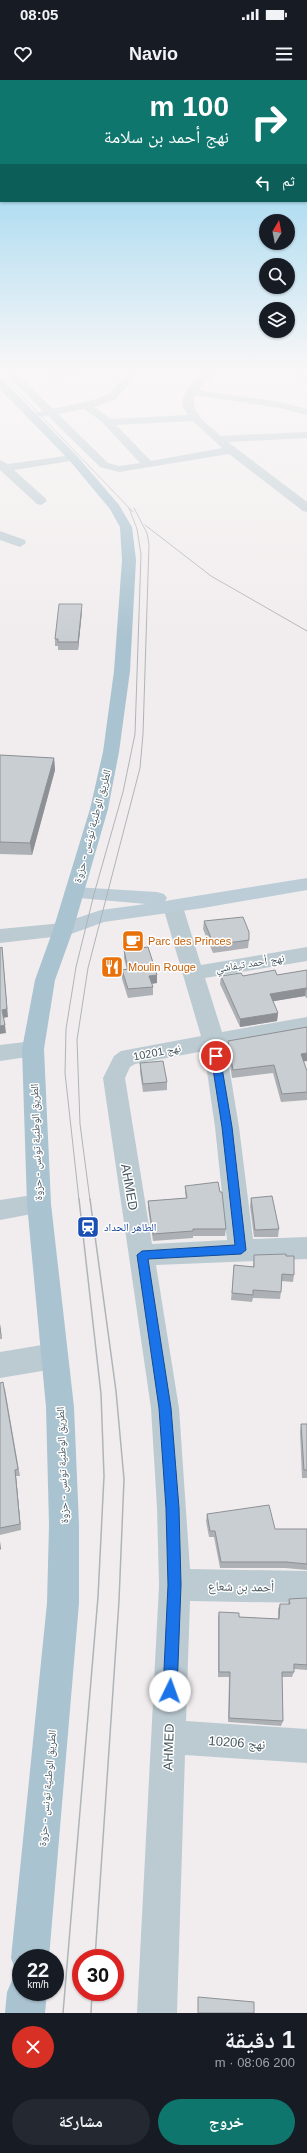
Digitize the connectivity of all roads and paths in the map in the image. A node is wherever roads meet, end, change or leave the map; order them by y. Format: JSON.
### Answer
{"nodes":[{"id":1,"x":71,"y":458,"type":"edge"},
{"id":2,"x":73,"y":458,"type":"edge"},
{"id":3,"x":96,"y":458,"type":"edge"},
{"id":4,"x":142,"y":458,"type":"edge"},
{"id":5,"x":185,"y":458,"type":"edge"},
{"id":6,"x":241,"y":458,"type":"edge"},
{"id":7,"x":3,"y":465,"type":"edge"},
{"id":8,"x":148,"y":465,"type":"junction"},
{"id":9,"x":41,"y":501,"type":"dead end"},
{"id":10,"x":307,"y":508,"type":"edge"},
{"id":11,"x":0,"y":535,"type":"edge"},
{"id":12,"x":20,"y":543,"type":"dead end"},
{"id":13,"x":307,"y":873,"type":"edge"},
{"id":14,"x":307,"y":884,"type":"edge"},
{"id":15,"x":74,"y":893,"type":"junction"},
{"id":16,"x":173,"y":907,"type":"junction"},
{"id":17,"x":63,"y":930,"type":"junction"},
{"id":18,"x":0,"y":936,"type":"edge"},
{"id":19,"x":307,"y":954,"type":"edge"},
{"id":20,"x":194,"y":972,"type":"junction"},
{"id":21,"x":307,"y":1025,"type":"edge"},
{"id":22,"x":214,"y":1042,"type":"junction"},
{"id":23,"x":33,"y":1049,"type":"junction"},
{"id":24,"x":0,"y":1053,"type":"edge"},
{"id":25,"x":114,"y":1078,"type":"joint"},
{"id":26,"x":39,"y":1204,"type":"junction"},
{"id":27,"x":0,"y":1210,"type":"edge"},
{"id":28,"x":307,"y":1248,"type":"edge"},
{"id":29,"x":241,"y":1250,"type":"junction"},
{"id":30,"x":142,"y":1255,"type":"junction"},
{"id":31,"x":54,"y":1356,"type":"junction"},
{"id":32,"x":0,"y":1365,"type":"edge"},
{"id":33,"x":175,"y":1585,"type":"junction"},
{"id":34,"x":307,"y":1587,"type":"edge"},
{"id":35,"x":168,"y":1737,"type":"junction"},
{"id":36,"x":307,"y":1746,"type":"edge"},
{"id":37,"x":31,"y":1949,"type":"edge"},
{"id":38,"x":26,"y":2001,"type":"edge"},
{"id":39,"x":25,"y":2013,"type":"edge"},
{"id":40,"x":157,"y":2013,"type":"edge"}],
"edges":[{"from":1,"to":7,"type":"street"},
{"from":2,"to":15,"type":"main road","name":"الطريق الوطنية تونس - حزوة"},
{"from":3,"to":8,"type":"street"},
{"from":4,"to":8,"type":"street"},
{"from":5,"to":8,"type":"street"},
{"from":6,"to":10,"type":"street"},
{"from":7,"to":9,"type":"street"},
{"from":11,"to":12,"type":"street"},
{"from":13,"to":15,"type":"main road"},
{"from":14,"to":16,"type":"main road"},
{"from":15,"to":17,"type":"main road","name":"الطريق الوطنية تونس - حزوة"},
{"from":16,"to":17,"type":"main road"},
{"from":16,"to":20,"type":"street"},
{"from":17,"to":18,"type":"street"},
{"from":17,"to":23,"type":"main road","name":"الطريق الوطنية تونس - حزوة"},
{"from":19,"to":20,"type":"street","name":"نهج أحمد تيفاشي"},
{"from":20,"to":22,"type":"street"},
{"from":21,"to":22,"type":"street","name":"نهج 10201"},
{"from":22,"to":25,"type":"street","name":"نهج 10201"},
{"from":22,"to":29,"type":"street"},
{"from":23,"to":24,"type":"street"},
{"from":23,"to":26,"type":"main road","name":"الطريق الوطنية تونس - حزوة"},
{"from":25,"to":30,"type":"street","name":"AHMED"},
{"from":26,"to":27,"type":"street"},
{"from":26,"to":31,"type":"main road","name":"الطريق الوطنية تونس - حزوة"},
{"from":28,"to":29,"type":"street"},
{"from":29,"to":30,"type":"street"},
{"from":30,"to":33,"type":"street","name":"AHMED"},
{"from":31,"to":32,"type":"street"},
{"from":31,"to":37,"type":"main road","name":"الطريق الوطنية تونس - حزوة"},
{"from":33,"to":34,"type":"street","name":"أحمد بن شعاع"},
{"from":33,"to":35,"type":"street","name":"AHMED"},
{"from":35,"to":36,"type":"street","name":"نهج 10206"},
{"from":35,"to":40,"type":"street","name":"AHMED"},
{"from":38,"to":39,"type":"main road"}]}
